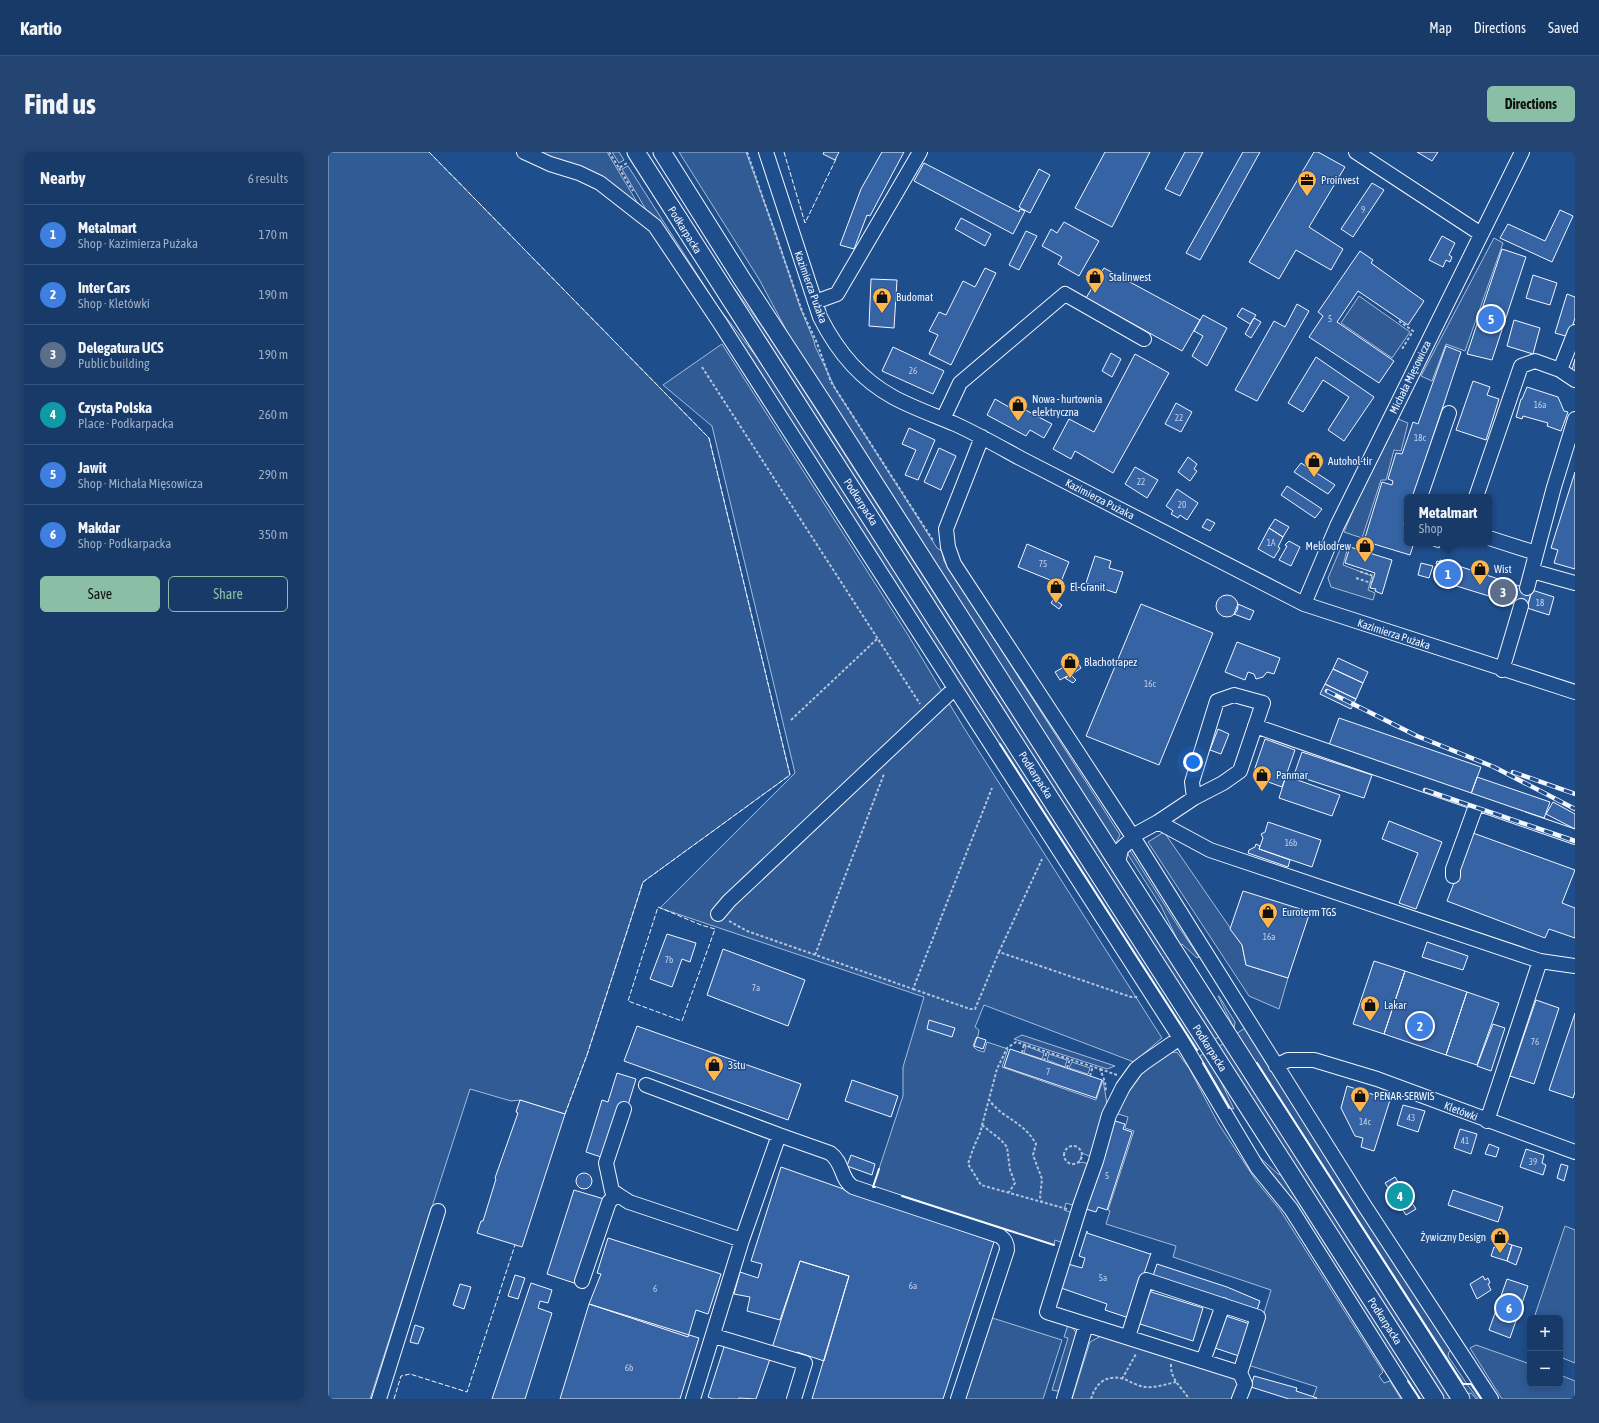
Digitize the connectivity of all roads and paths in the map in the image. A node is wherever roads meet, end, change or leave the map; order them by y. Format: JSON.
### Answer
{"nodes":[{"id":1,"x":524,"y":152,"type":"edge"},
{"id":2,"x":609,"y":152,"type":"edge"},
{"id":3,"x":662,"y":152,"type":"edge"},
{"id":4,"x":747,"y":152,"type":"edge"},
{"id":5,"x":766,"y":152,"type":"edge"},
{"id":6,"x":920,"y":152,"type":"edge"},
{"id":7,"x":1356,"y":152,"type":"edge"},
{"id":8,"x":1522,"y":152,"type":"edge"},
{"id":9,"x":632,"y":157,"type":"edge"},
{"id":10,"x":1481,"y":234,"type":"junction"},
{"id":11,"x":815,"y":302,"type":"junction"},
{"id":12,"x":1399,"y":321,"type":"dead end"},
{"id":13,"x":1575,"y":332,"type":"edge"},
{"id":14,"x":1144,"y":339,"type":"dead end"},
{"id":15,"x":1402,"y":349,"type":"dead end"},
{"id":16,"x":702,"y":367,"type":"dead end"},
{"id":17,"x":1560,"y":370,"type":"junction"},
{"id":18,"x":1575,"y":380,"type":"edge"},
{"id":19,"x":1449,"y":413,"type":"dead end"},
{"id":20,"x":944,"y":419,"type":"junction"},
{"id":21,"x":1575,"y":419,"type":"edge"},
{"id":22,"x":982,"y":437,"type":"junction"},
{"id":23,"x":1421,"y":494,"type":"edge"},
{"id":24,"x":1477,"y":494,"type":"edge"},
{"id":25,"x":1492,"y":539,"type":"edge"},
{"id":26,"x":934,"y":543,"type":"dead end"},
{"id":27,"x":1536,"y":553,"type":"junction"},
{"id":28,"x":1358,"y":571,"type":"dead end"},
{"id":29,"x":1532,"y":571,"type":"junction"},
{"id":30,"x":1356,"y":578,"type":"dead end"},
{"id":31,"x":1575,"y":583,"type":"edge"},
{"id":32,"x":1527,"y":588,"type":"dead end"},
{"id":33,"x":1304,"y":604,"type":"junction"},
{"id":34,"x":1521,"y":606,"type":"dead end"},
{"id":35,"x":877,"y":639,"type":"junction"},
{"id":36,"x":1502,"y":670,"type":"junction"},
{"id":37,"x":954,"y":689,"type":"junction"},
{"id":38,"x":1575,"y":692,"type":"edge"},
{"id":39,"x":927,"y":715,"type":"junction"},
{"id":40,"x":791,"y":720,"type":"dead end"},
{"id":41,"x":1255,"y":726,"type":"junction"},
{"id":42,"x":885,"y":771,"type":"dead end"},
{"id":43,"x":992,"y":788,"type":"dead end"},
{"id":44,"x":1194,"y":798,"type":"junction"},
{"id":45,"x":1477,"y":803,"type":"junction"},
{"id":46,"x":1158,"y":822,"type":"junction"},
{"id":47,"x":1133,"y":837,"type":"junction"},
{"id":48,"x":1575,"y":837,"type":"edge"},
{"id":49,"x":1575,"y":844,"type":"edge"},
{"id":50,"x":1042,"y":859,"type":"dead end"},
{"id":51,"x":1118,"y":863,"type":"junction"},
{"id":52,"x":1453,"y":876,"type":"dead end"},
{"id":53,"x":718,"y":914,"type":"joint"},
{"id":54,"x":999,"y":952,"type":"junction"},
{"id":55,"x":815,"y":956,"type":"junction"},
{"id":56,"x":1540,"y":961,"type":"junction"},
{"id":57,"x":1575,"y":966,"type":"edge"},
{"id":58,"x":914,"y":989,"type":"junction"},
{"id":59,"x":1145,"y":997,"type":"dead end"},
{"id":60,"x":1180,"y":1038,"type":"junction"},
{"id":61,"x":1024,"y":1044,"type":"junction"},
{"id":62,"x":1047,"y":1051,"type":"junction"},
{"id":63,"x":1022,"y":1053,"type":"dead end"},
{"id":64,"x":1070,"y":1059,"type":"junction"},
{"id":65,"x":1044,"y":1061,"type":"dead end"},
{"id":66,"x":1093,"y":1066,"type":"junction"},
{"id":67,"x":1276,"y":1066,"type":"junction"},
{"id":68,"x":1067,"y":1068,"type":"dead end"},
{"id":69,"x":1100,"y":1069,"type":"junction"},
{"id":70,"x":1090,"y":1076,"type":"dead end"},
{"id":71,"x":1129,"y":1079,"type":"junction"},
{"id":72,"x":646,"y":1085,"type":"dead end"},
{"id":73,"x":988,"y":1099,"type":"junction"},
{"id":74,"x":624,"y":1109,"type":"dead end"},
{"id":75,"x":1110,"y":1114,"type":"junction"},
{"id":76,"x":1487,"y":1121,"type":"junction"},
{"id":77,"x":982,"y":1126,"type":"junction"},
{"id":78,"x":779,"y":1135,"type":"junction"},
{"id":79,"x":1575,"y":1152,"type":"edge"},
{"id":80,"x":1070,"y":1163,"type":"joint"},
{"id":81,"x":1009,"y":1192,"type":"junction"},
{"id":82,"x":617,"y":1194,"type":"junction"},
{"id":83,"x":1042,"y":1202,"type":"junction"},
{"id":84,"x":438,"y":1210,"type":"dead end"},
{"id":85,"x":1078,"y":1212,"type":"junction"},
{"id":86,"x":742,"y":1240,"type":"junction"},
{"id":87,"x":582,"y":1281,"type":"dead end"},
{"id":88,"x":1223,"y":1305,"type":"junction"},
{"id":89,"x":1086,"y":1325,"type":"junction"},
{"id":90,"x":714,"y":1336,"type":"junction"},
{"id":91,"x":1128,"y":1337,"type":"junction"},
{"id":92,"x":1136,"y":1353,"type":"dead end"},
{"id":93,"x":1172,"y":1358,"type":"dead end"},
{"id":94,"x":1203,"y":1361,"type":"junction"},
{"id":95,"x":1240,"y":1374,"type":"junction"},
{"id":96,"x":1122,"y":1379,"type":"junction"},
{"id":97,"x":1176,"y":1382,"type":"junction"},
{"id":98,"x":379,"y":1399,"type":"edge"},
{"id":99,"x":693,"y":1399,"type":"edge"},
{"id":100,"x":794,"y":1399,"type":"edge"},
{"id":101,"x":958,"y":1399,"type":"edge"},
{"id":102,"x":1064,"y":1399,"type":"edge"},
{"id":103,"x":1091,"y":1399,"type":"edge"},
{"id":104,"x":1189,"y":1399,"type":"edge"},
{"id":105,"x":1239,"y":1399,"type":"edge"},
{"id":106,"x":1411,"y":1399,"type":"edge"},
{"id":107,"x":1435,"y":1399,"type":"edge"},
{"id":108,"x":1461,"y":1399,"type":"edge"},
{"id":109,"x":1491,"y":1399,"type":"edge"}],
"edges":[{"from":1,"to":37,"type":"street"},
{"from":2,"to":9,"type":"path"},
{"from":3,"to":51,"type":"main road","name":"Podkarpacka"},
{"from":4,"to":26,"type":"path"},
{"from":5,"to":11,"type":"street","name":"Kazimierza Pużaka"},
{"from":6,"to":11,"type":"street"},
{"from":7,"to":10,"type":"street"},
{"from":8,"to":10,"type":"street","name":"Michała Mięsowicza"},
{"from":9,"to":107,"type":"main road","name":"Podkarpacka"},
{"from":10,"to":33,"type":"street","name":"Michała Mięsowicza"},
{"from":11,"to":20,"type":"street","name":"Kazimierza Pużaka"},
{"from":12,"to":15,"type":"path"},
{"from":13,"to":17,"type":"street"},
{"from":14,"to":20,"type":"street"},
{"from":16,"to":35,"type":"path"},
{"from":17,"to":18,"type":"street"},
{"from":17,"to":24,"type":"street"},
{"from":19,"to":23,"type":"street"},
{"from":20,"to":22,"type":"street","name":"Kazimierza Pużaka"},
{"from":21,"to":27,"type":"street"},
{"from":22,"to":33,"type":"street","name":"Kazimierza Pużaka"},
{"from":22,"to":47,"type":"street"},
{"from":25,"to":27,"type":"street"},
{"from":27,"to":29,"type":"street"},
{"from":28,"to":30,"type":"path"},
{"from":29,"to":31,"type":"street"},
{"from":29,"to":32,"type":"street"},
{"from":33,"to":36,"type":"street","name":"Kazimierza Pużaka"},
{"from":34,"to":36,"type":"street"},
{"from":35,"to":39,"type":"path"},
{"from":35,"to":40,"type":"path"},
{"from":36,"to":38,"type":"street","name":"Kazimierza Pużaka"},
{"from":37,"to":39,"type":"street"},
{"from":37,"to":60,"type":"street"},
{"from":39,"to":53,"type":"street"},
{"from":41,"to":44,"type":"street"},
{"from":41,"to":44,"type":"street"},
{"from":41,"to":45,"type":"street"},
{"from":42,"to":55,"type":"path"},
{"from":43,"to":58,"type":"path"},
{"from":44,"to":46,"type":"street"},
{"from":45,"to":48,"type":"street"},
{"from":45,"to":52,"type":"street"},
{"from":46,"to":47,"type":"street"},
{"from":46,"to":56,"type":"street"},
{"from":47,"to":51,"type":"street"},
{"from":47,"to":67,"type":"street"},
{"from":48,"to":49,"type":"street"},
{"from":50,"to":54,"type":"path"},
{"from":51,"to":108,"type":"main road","name":"Podkarpacka"},
{"from":53,"to":55,"type":"path"},
{"from":54,"to":58,"type":"path"},
{"from":54,"to":59,"type":"path"},
{"from":55,"to":58,"type":"path"},
{"from":56,"to":57,"type":"street"},
{"from":56,"to":76,"type":"street"},
{"from":60,"to":71,"type":"street","name":"Podkarpacka"},
{"from":60,"to":106,"type":"street"},
{"from":61,"to":62,"type":"path"},
{"from":61,"to":63,"type":"path"},
{"from":61,"to":73,"type":"path"},
{"from":62,"to":64,"type":"path"},
{"from":62,"to":65,"type":"path"},
{"from":64,"to":66,"type":"path"},
{"from":64,"to":68,"type":"path"},
{"from":66,"to":69,"type":"path"},
{"from":66,"to":70,"type":"path"},
{"from":67,"to":76,"type":"street","name":"Kletówki"},
{"from":67,"to":109,"type":"street"},
{"from":69,"to":71,"type":"path"},
{"from":69,"to":75,"type":"path"},
{"from":71,"to":75,"type":"street","name":"Podkarpacka"},
{"from":72,"to":78,"type":"street"},
{"from":73,"to":77,"type":"path"},
{"from":73,"to":83,"type":"path"},
{"from":74,"to":82,"type":"street"},
{"from":75,"to":85,"type":"street","name":"Podkarpacka"},
{"from":76,"to":79,"type":"street","name":"Kletówki"},
{"from":77,"to":81,"type":"path"},
{"from":77,"to":81,"type":"path"},
{"from":78,"to":86,"type":"street"},
{"from":78,"to":101,"type":"street"},
{"from":80,"to":80,"type":"path"},
{"from":81,"to":83,"type":"path"},
{"from":82,"to":86,"type":"street"},
{"from":82,"to":87,"type":"street"},
{"from":83,"to":85,"type":"path"},
{"from":84,"to":98,"type":"street"},
{"from":85,"to":89,"type":"street","name":"Podkarpacka"},
{"from":86,"to":90,"type":"street"},
{"from":88,"to":91,"type":"street"},
{"from":88,"to":94,"type":"street"},
{"from":88,"to":95,"type":"street"},
{"from":89,"to":91,"type":"street"},
{"from":89,"to":102,"type":"street"},
{"from":90,"to":99,"type":"street"},
{"from":90,"to":100,"type":"street"},
{"from":91,"to":94,"type":"street"},
{"from":92,"to":96,"type":"path"},
{"from":93,"to":97,"type":"path"},
{"from":94,"to":95,"type":"street"},
{"from":95,"to":105,"type":"street"},
{"from":96,"to":97,"type":"path"},
{"from":96,"to":103,"type":"path"},
{"from":97,"to":104,"type":"path"}]}
